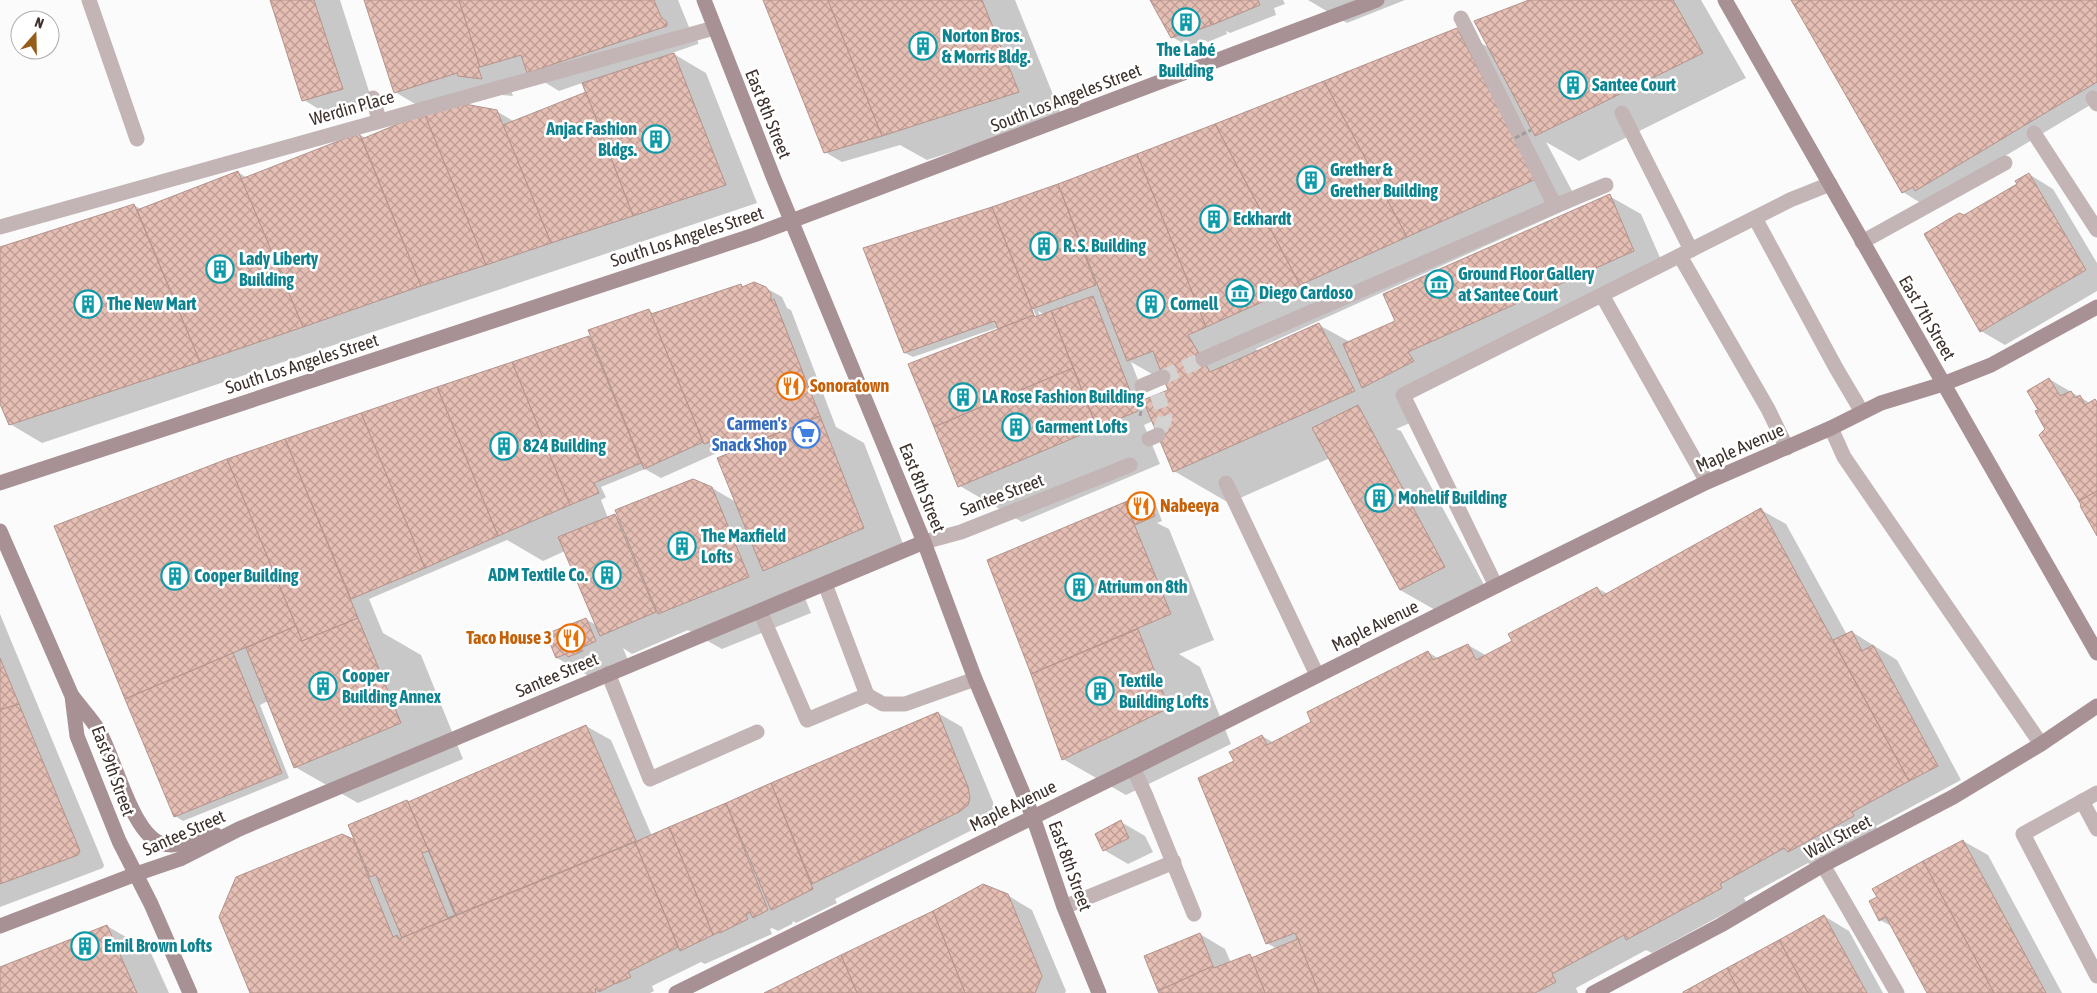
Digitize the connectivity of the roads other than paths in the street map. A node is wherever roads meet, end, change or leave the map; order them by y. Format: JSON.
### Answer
{"nodes":[{"id":1,"x":89,"y":0,"type":"edge"},
{"id":2,"x":704,"y":0,"type":"edge"},
{"id":3,"x":1377,"y":0,"type":"edge"},
{"id":4,"x":1725,"y":0,"type":"edge"},
{"id":5,"x":1461,"y":18,"type":"dead end"},
{"id":6,"x":714,"y":28,"type":"junction"},
{"id":7,"x":373,"y":98,"type":"dead end"},
{"id":8,"x":1622,"y":113,"type":"dead end"},
{"id":9,"x":379,"y":120,"type":"junction"},
{"id":10,"x":2034,"y":133,"type":"dead end"},
{"id":11,"x":137,"y":139,"type":"dead end"},
{"id":12,"x":2005,"y":163,"type":"dead end"},
{"id":13,"x":1830,"y":184,"type":"junction"},
{"id":14,"x":1606,"y":185,"type":"dead end"},
{"id":15,"x":1555,"y":206,"type":"junction"},
{"id":16,"x":1755,"y":218,"type":"junction"},
{"id":17,"x":792,"y":222,"type":"junction"},
{"id":18,"x":0,"y":227,"type":"edge"},
{"id":19,"x":2097,"y":230,"type":"edge"},
{"id":20,"x":1862,"y":242,"type":"junction"},
{"id":21,"x":1686,"y":253,"type":"junction"},
{"id":22,"x":1602,"y":295,"type":"junction"},
{"id":23,"x":2097,"y":307,"type":"edge"},
{"id":24,"x":1203,"y":359,"type":"tunnel mouth"},
{"id":25,"x":1943,"y":384,"type":"junction"},
{"id":26,"x":1862,"y":412,"type":"junction"},
{"id":27,"x":1831,"y":428,"type":"junction"},
{"id":28,"x":1787,"y":448,"type":"junction"},
{"id":29,"x":1130,"y":465,"type":"dead end"},
{"id":30,"x":1707,"y":482,"type":"junction"},
{"id":31,"x":0,"y":483,"type":"edge"},
{"id":32,"x":1226,"y":483,"type":"dead end"},
{"id":33,"x":0,"y":531,"type":"edge"},
{"id":34,"x":924,"y":542,"type":"junction"},
{"id":35,"x":825,"y":584,"type":"junction"},
{"id":36,"x":1496,"y":586,"type":"junction"},
{"id":37,"x":760,"y":611,"type":"junction"},
{"id":38,"x":2097,"y":653,"type":"edge"},
{"id":39,"x":608,"y":673,"type":"junction"},
{"id":40,"x":1317,"y":675,"type":"junction"},
{"id":41,"x":975,"y":679,"type":"junction"},
{"id":42,"x":867,"y":695,"type":"junction"},
{"id":43,"x":72,"y":696,"type":"junction"},
{"id":44,"x":2097,"y":706,"type":"edge"},
{"id":45,"x":757,"y":732,"type":"dead end"},
{"id":46,"x":2041,"y":744,"type":"junction"},
{"id":47,"x":1133,"y":768,"type":"junction"},
{"id":48,"x":2097,"y":793,"type":"edge"},
{"id":49,"x":2082,"y":801,"type":"junction"},
{"id":50,"x":1032,"y":817,"type":"junction"},
{"id":51,"x":239,"y":829,"type":"junction"},
{"id":52,"x":2097,"y":829,"type":"edge"},
{"id":53,"x":1174,"y":862,"type":"junction"},
{"id":54,"x":1823,"y":865,"type":"junction"},
{"id":55,"x":136,"y":874,"type":"junction"},
{"id":56,"x":1064,"y":907,"type":"junction"},
{"id":57,"x":1194,"y":914,"type":"dead end"},
{"id":58,"x":0,"y":926,"type":"edge"},
{"id":59,"x":2097,"y":976,"type":"edge"},
{"id":60,"x":190,"y":993,"type":"edge"},
{"id":61,"x":676,"y":993,"type":"edge"},
{"id":62,"x":1100,"y":993,"type":"edge"},
{"id":63,"x":1593,"y":993,"type":"edge"},
{"id":64,"x":1897,"y":993,"type":"edge"}],
"edges":[{"from":1,"to":11,"type":"street"},
{"from":2,"to":6,"type":"main road","name":"East 8th Street"},
{"from":3,"to":17,"type":"main road","name":"South Los Angeles Street"},
{"from":4,"to":13,"type":"main road","name":"East 7th Street"},
{"from":5,"to":15,"type":"street"},
{"from":6,"to":9,"type":"street","name":"Werdin Place"},
{"from":6,"to":17,"type":"main road","name":"East 8th Street"},
{"from":7,"to":9,"type":"street"},
{"from":8,"to":21,"type":"street"},
{"from":9,"to":18,"type":"street","name":"Werdin Place"},
{"from":10,"to":19,"type":"street"},
{"from":12,"to":20,"type":"street"},
{"from":13,"to":16,"type":"street"},
{"from":13,"to":20,"type":"main road","name":"East 7th Street"},
{"from":14,"to":15,"type":"street"},
{"from":15,"to":24,"type":"street"},
{"from":16,"to":21,"type":"street"},
{"from":16,"to":26,"type":"street"},
{"from":17,"to":31,"type":"main road","name":"South Los Angeles Street"},
{"from":17,"to":34,"type":"main road","name":"East 8th Street"},
{"from":20,"to":25,"type":"main road","name":"East 7th Street"},
{"from":21,"to":22,"type":"street"},
{"from":21,"to":28,"type":"street"},
{"from":22,"to":30,"type":"street"},
{"from":22,"to":36,"type":"street"},
{"from":23,"to":25,"type":"main road","name":"Maple Avenue"},
{"from":25,"to":26,"type":"main road","name":"Maple Avenue"},
{"from":25,"to":38,"type":"main road","name":"East 7th Street"},
{"from":26,"to":27,"type":"main road","name":"Maple Avenue"},
{"from":27,"to":28,"type":"main road","name":"Maple Avenue"},
{"from":27,"to":46,"type":"street"},
{"from":28,"to":30,"type":"main road","name":"Maple Avenue"},
{"from":29,"to":34,"type":"street","name":"Santee Street"},
{"from":30,"to":36,"type":"main road","name":"Maple Avenue"},
{"from":32,"to":40,"type":"street"},
{"from":33,"to":43,"type":"main road","name":"East 9th Street"},
{"from":34,"to":35,"type":"main road","name":"Santee Street"},
{"from":34,"to":41,"type":"main road","name":"East 8th Street"},
{"from":35,"to":37,"type":"main road","name":"Santee Street"},
{"from":35,"to":42,"type":"street"},
{"from":36,"to":40,"type":"main road","name":"Maple Avenue"},
{"from":37,"to":39,"type":"main road","name":"Santee Street"},
{"from":37,"to":42,"type":"street"},
{"from":39,"to":45,"type":"street"},
{"from":39,"to":51,"type":"main road","name":"Santee Street"},
{"from":40,"to":47,"type":"main road","name":"Maple Avenue"},
{"from":41,"to":42,"type":"street"},
{"from":41,"to":50,"type":"main road","name":"East 8th Street"},
{"from":43,"to":51,"type":"main road"},
{"from":43,"to":55,"type":"main road","name":"East 9th Street"},
{"from":44,"to":46,"type":"main road","name":"Wall Street"},
{"from":46,"to":54,"type":"main road","name":"Wall Street"},
{"from":47,"to":50,"type":"main road","name":"Maple Avenue"},
{"from":47,"to":53,"type":"street"},
{"from":48,"to":49,"type":"street"},
{"from":49,"to":52,"type":"street"},
{"from":49,"to":59,"type":"street"},
{"from":50,"to":56,"type":"main road","name":"East 8th Street"},
{"from":50,"to":61,"type":"main road","name":"Maple Avenue"},
{"from":51,"to":55,"type":"main road","name":"Santee Street"},
{"from":53,"to":56,"type":"street"},
{"from":53,"to":57,"type":"street"},
{"from":54,"to":63,"type":"main road","name":"Wall Street"},
{"from":54,"to":64,"type":"street"},
{"from":55,"to":58,"type":"main road","name":"Santee Street"},
{"from":55,"to":60,"type":"main road","name":"East 9th Street"},
{"from":56,"to":62,"type":"main road","name":"East 8th Street"}]}
